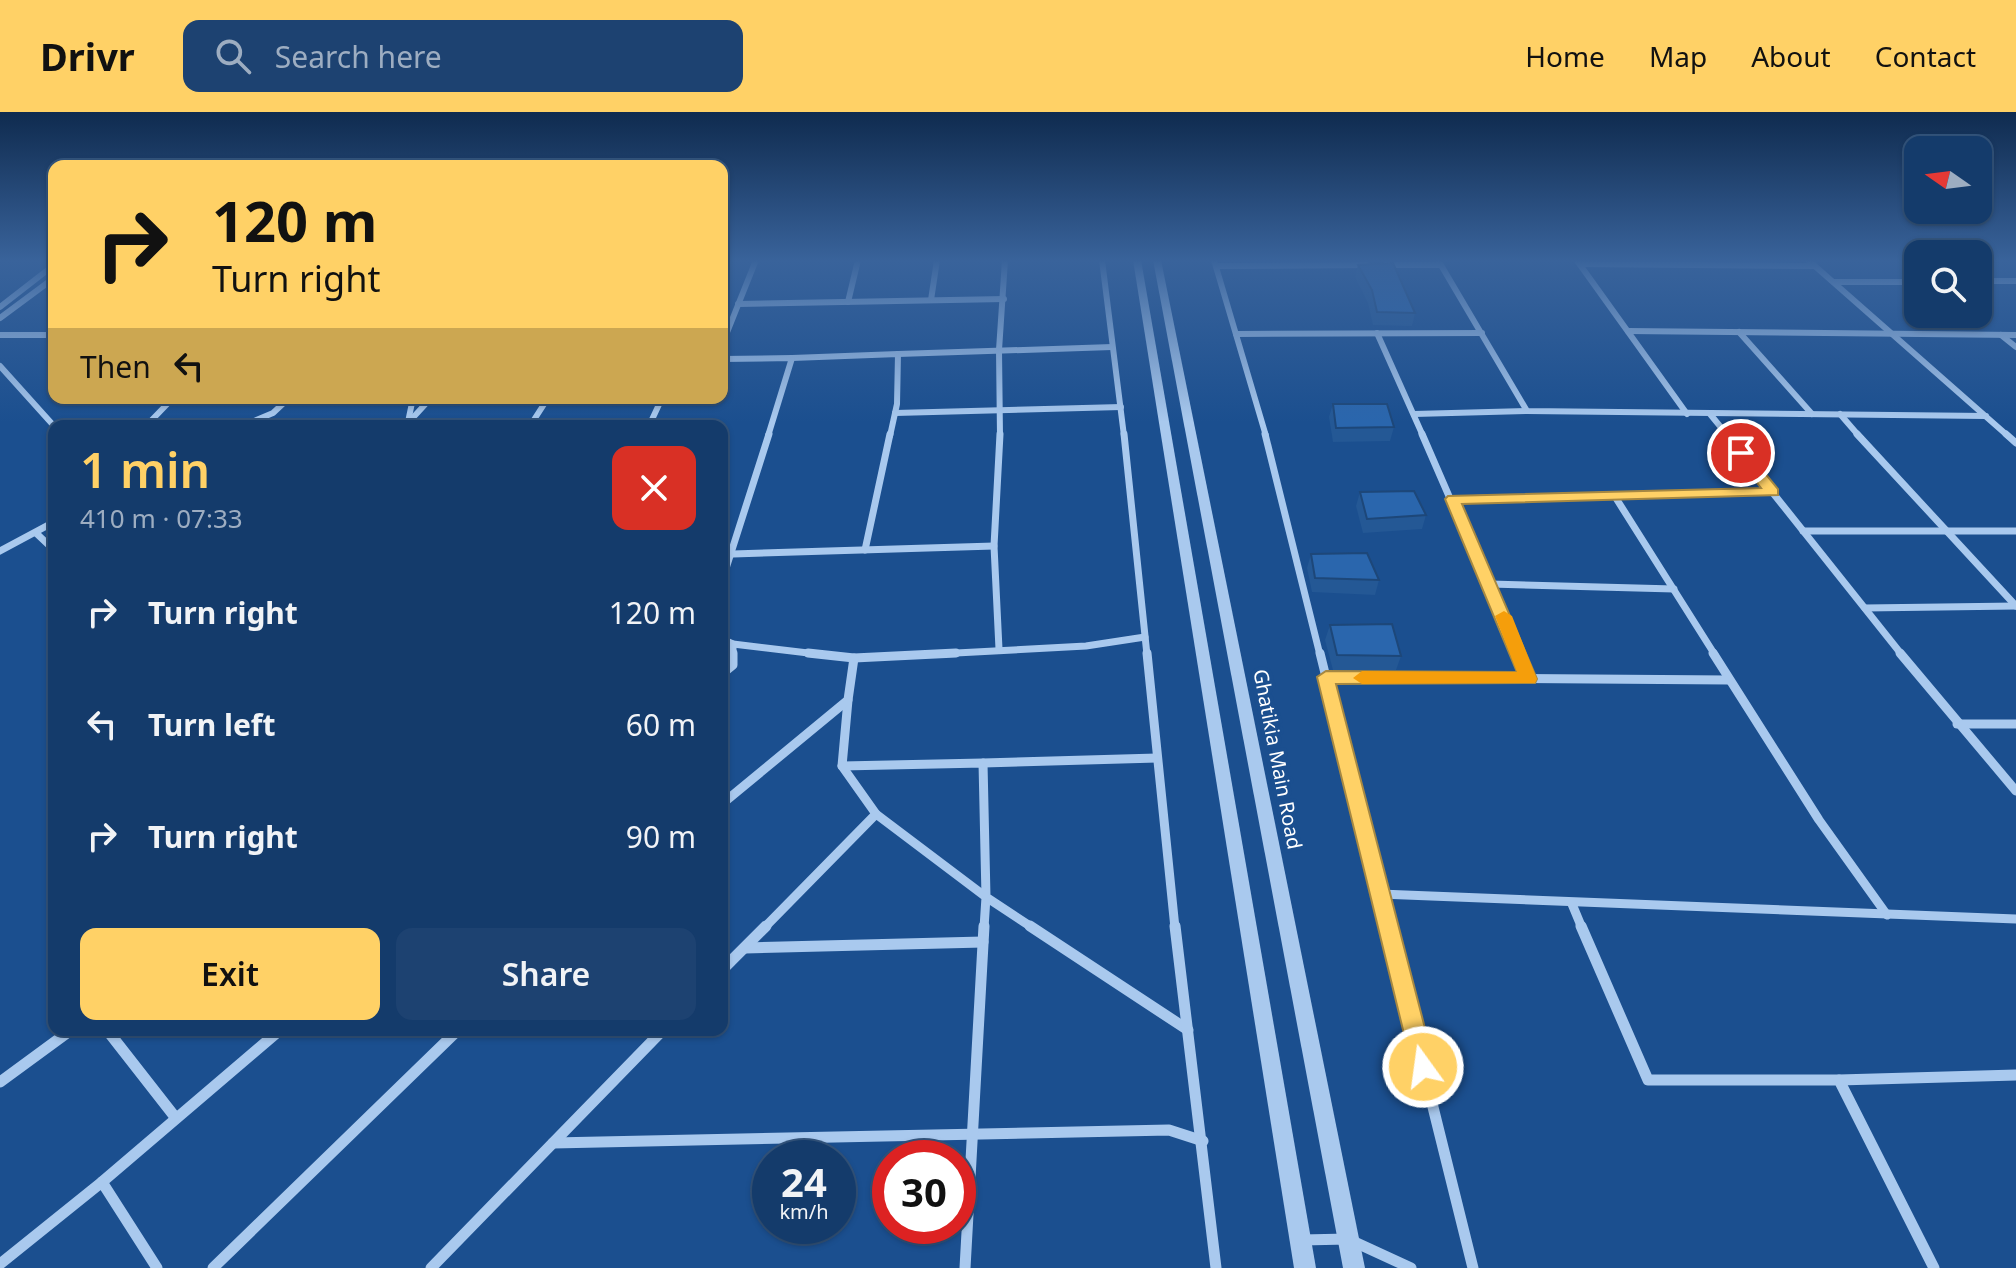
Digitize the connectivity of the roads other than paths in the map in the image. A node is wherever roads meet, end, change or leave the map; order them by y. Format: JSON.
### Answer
{"nodes":[{"id":1,"x":1003,"y":314,"type":"edge"},
{"id":2,"x":1108,"y":314,"type":"edge"},
{"id":3,"x":1146,"y":314,"type":"edge"},
{"id":4,"x":1168,"y":314,"type":"edge"},
{"id":5,"x":1230,"y":314,"type":"edge"},
{"id":6,"x":1470,"y":314,"type":"edge"},
{"id":7,"x":1616,"y":314,"type":"edge"},
{"id":8,"x":1868,"y":314,"type":"edge"},
{"id":9,"x":1628,"y":331,"type":"junction"},
{"id":10,"x":1739,"y":332,"type":"junction"},
{"id":11,"x":1377,"y":333,"type":"junction"},
{"id":12,"x":1482,"y":333,"type":"junction"},
{"id":13,"x":1236,"y":334,"type":"junction"},
{"id":14,"x":1890,"y":334,"type":"junction"},
{"id":15,"x":0,"y":335,"type":"edge"},
{"id":16,"x":48,"y":335,"type":"edge"},
{"id":17,"x":2000,"y":335,"type":"junction"},
{"id":18,"x":2016,"y":335,"type":"edge"},
{"id":19,"x":1112,"y":347,"type":"junction"},
{"id":20,"x":2016,"y":347,"type":"edge"},
{"id":21,"x":999,"y":350,"type":"junction"},
{"id":22,"x":898,"y":354,"type":"junction"},
{"id":23,"x":792,"y":358,"type":"junction"},
{"id":24,"x":728,"y":359,"type":"edge"},
{"id":25,"x":0,"y":366,"type":"edge"},
{"id":26,"x":167,"y":404,"type":"edge"},
{"id":27,"x":283,"y":404,"type":"edge"},
{"id":28,"x":426,"y":404,"type":"edge"},
{"id":29,"x":1121,"y":407,"type":"junction"},
{"id":30,"x":1000,"y":409,"type":"junction"},
{"id":31,"x":1527,"y":411,"type":"junction"},
{"id":32,"x":895,"y":413,"type":"junction"},
{"id":33,"x":1414,"y":414,"type":"junction"},
{"id":34,"x":1687,"y":414,"type":"junction"},
{"id":35,"x":1710,"y":414,"type":"junction"},
{"id":36,"x":1812,"y":414,"type":"junction"},
{"id":37,"x":1840,"y":414,"type":"junction"},
{"id":38,"x":1986,"y":416,"type":"junction"},
{"id":39,"x":49,"y":420,"type":"edge"},
{"id":40,"x":152,"y":420,"type":"edge"},
{"id":41,"x":256,"y":420,"type":"edge"},
{"id":42,"x":413,"y":420,"type":"edge"},
{"id":43,"x":2016,"y":443,"type":"edge"},
{"id":44,"x":1773,"y":492,"type":"junction"},
{"id":45,"x":1614,"y":495,"type":"junction"},
{"id":46,"x":1453,"y":499,"type":"junction"},
{"id":47,"x":48,"y":526,"type":"edge"},
{"id":48,"x":1803,"y":531,"type":"junction"},
{"id":49,"x":1945,"y":531,"type":"junction"},
{"id":50,"x":2016,"y":531,"type":"edge"},
{"id":51,"x":36,"y":533,"type":"junction"},
{"id":52,"x":48,"y":544,"type":"edge"},
{"id":53,"x":994,"y":546,"type":"junction"},
{"id":54,"x":865,"y":550,"type":"junction"},
{"id":55,"x":0,"y":551,"type":"edge"},
{"id":56,"x":733,"y":554,"type":"junction"},
{"id":57,"x":728,"y":566,"type":"edge"},
{"id":58,"x":1490,"y":584,"type":"junction"},
{"id":59,"x":1674,"y":589,"type":"junction"},
{"id":60,"x":2016,"y":606,"type":"edge"},
{"id":61,"x":1865,"y":608,"type":"junction"},
{"id":62,"x":1145,"y":637,"type":"junction"},
{"id":63,"x":728,"y":642,"type":"edge"},
{"id":64,"x":733,"y":644,"type":"junction"},
{"id":65,"x":999,"y":649,"type":"junction"},
{"id":66,"x":854,"y":658,"type":"junction"},
{"id":67,"x":728,"y":669,"type":"edge"},
{"id":68,"x":1326,"y":677,"type":"junction"},
{"id":69,"x":1528,"y":679,"type":"junction"},
{"id":70,"x":1729,"y":680,"type":"junction"},
{"id":71,"x":848,"y":700,"type":"junction"},
{"id":72,"x":1957,"y":724,"type":"junction"},
{"id":73,"x":2016,"y":724,"type":"edge"},
{"id":74,"x":1157,"y":758,"type":"junction"},
{"id":75,"x":983,"y":763,"type":"junction"},
{"id":76,"x":842,"y":766,"type":"junction"},
{"id":77,"x":2016,"y":791,"type":"edge"},
{"id":78,"x":728,"y":799,"type":"edge"},
{"id":79,"x":876,"y":814,"type":"junction"},
{"id":80,"x":1380,"y":894,"type":"junction"},
{"id":81,"x":986,"y":897,"type":"junction"},
{"id":82,"x":1572,"y":904,"type":"junction"},
{"id":83,"x":1887,"y":915,"type":"junction"},
{"id":84,"x":2016,"y":919,"type":"edge"},
{"id":85,"x":983,"y":942,"type":"junction"},
{"id":86,"x":744,"y":948,"type":"junction"},
{"id":87,"x":728,"y":964,"type":"edge"},
{"id":88,"x":1188,"y":1030,"type":"junction"},
{"id":89,"x":62,"y":1036,"type":"edge"},
{"id":90,"x":112,"y":1036,"type":"edge"},
{"id":91,"x":273,"y":1036,"type":"edge"},
{"id":92,"x":452,"y":1036,"type":"edge"},
{"id":93,"x":657,"y":1036,"type":"edge"},
{"id":94,"x":2016,"y":1075,"type":"edge"},
{"id":95,"x":2,"y":1076,"type":"edge"},
{"id":96,"x":1839,"y":1080,"type":"junction"},
{"id":97,"x":175,"y":1117,"type":"junction"},
{"id":98,"x":972,"y":1136,"type":"junction"},
{"id":99,"x":1203,"y":1141,"type":"junction"},
{"id":100,"x":553,"y":1143,"type":"junction"},
{"id":101,"x":102,"y":1182,"type":"junction"},
{"id":102,"x":1348,"y":1239,"type":"junction"},
{"id":103,"x":1301,"y":1240,"type":"junction"},
{"id":104,"x":0,"y":1264,"type":"edge"},
{"id":105,"x":157,"y":1268,"type":"edge"},
{"id":106,"x":213,"y":1268,"type":"edge"},
{"id":107,"x":431,"y":1268,"type":"edge"},
{"id":108,"x":965,"y":1268,"type":"edge"},
{"id":109,"x":1216,"y":1268,"type":"edge"},
{"id":110,"x":1305,"y":1268,"type":"edge"},
{"id":111,"x":1354,"y":1268,"type":"edge"},
{"id":112,"x":1411,"y":1268,"type":"edge"},
{"id":113,"x":1473,"y":1268,"type":"edge"},
{"id":114,"x":1934,"y":1268,"type":"edge"}],
"edges":[{"from":1,"to":21,"type":"street"},
{"from":2,"to":19,"type":"street"},
{"from":3,"to":103,"type":"street"},
{"from":4,"to":102,"type":"street","name":"Ghatikia Main Road"},
{"from":5,"to":13,"type":"street"},
{"from":6,"to":12,"type":"street"},
{"from":7,"to":9,"type":"street"},
{"from":8,"to":14,"type":"street"},
{"from":9,"to":10,"type":"street"},
{"from":9,"to":34,"type":"street"},
{"from":10,"to":14,"type":"street"},
{"from":10,"to":36,"type":"street"},
{"from":11,"to":12,"type":"street"},
{"from":11,"to":13,"type":"street"},
{"from":11,"to":33,"type":"street"},
{"from":12,"to":31,"type":"street"},
{"from":13,"to":68,"type":"street"},
{"from":14,"to":17,"type":"street"},
{"from":14,"to":38,"type":"street"},
{"from":15,"to":16,"type":"street"},
{"from":17,"to":18,"type":"street"},
{"from":17,"to":20,"type":"street"},
{"from":19,"to":21,"type":"street"},
{"from":19,"to":29,"type":"street"},
{"from":21,"to":22,"type":"street"},
{"from":21,"to":30,"type":"street"},
{"from":22,"to":23,"type":"street"},
{"from":22,"to":32,"type":"street"},
{"from":23,"to":24,"type":"street"},
{"from":23,"to":56,"type":"street"},
{"from":25,"to":39,"type":"street"},
{"from":26,"to":40,"type":"street"},
{"from":27,"to":41,"type":"street"},
{"from":28,"to":42,"type":"street"},
{"from":29,"to":30,"type":"street"},
{"from":29,"to":62,"type":"street"},
{"from":30,"to":32,"type":"street"},
{"from":30,"to":53,"type":"street"},
{"from":31,"to":33,"type":"street"},
{"from":31,"to":34,"type":"street"},
{"from":32,"to":54,"type":"street"},
{"from":33,"to":46,"type":"street"},
{"from":34,"to":35,"type":"street"},
{"from":35,"to":36,"type":"street"},
{"from":35,"to":44,"type":"street"},
{"from":36,"to":37,"type":"street"},
{"from":37,"to":38,"type":"street"},
{"from":37,"to":49,"type":"street"},
{"from":38,"to":43,"type":"street"},
{"from":44,"to":45,"type":"street"},
{"from":44,"to":48,"type":"street"},
{"from":45,"to":46,"type":"street"},
{"from":45,"to":59,"type":"street"},
{"from":46,"to":58,"type":"street"},
{"from":47,"to":51,"type":"street"},
{"from":48,"to":49,"type":"street"},
{"from":48,"to":61,"type":"street"},
{"from":49,"to":50,"type":"street"},
{"from":49,"to":60,"type":"street"},
{"from":51,"to":52,"type":"street"},
{"from":51,"to":55,"type":"street"},
{"from":53,"to":54,"type":"street"},
{"from":53,"to":65,"type":"street"},
{"from":54,"to":56,"type":"street"},
{"from":56,"to":57,"type":"street"},
{"from":58,"to":59,"type":"street"},
{"from":58,"to":69,"type":"street"},
{"from":59,"to":70,"type":"street"},
{"from":60,"to":61,"type":"street"},
{"from":61,"to":72,"type":"street"},
{"from":62,"to":65,"type":"street"},
{"from":62,"to":74,"type":"street"},
{"from":63,"to":64,"type":"street"},
{"from":64,"to":66,"type":"street"},
{"from":64,"to":67,"type":"street"},
{"from":65,"to":66,"type":"street"},
{"from":66,"to":71,"type":"street"},
{"from":68,"to":69,"type":"street"},
{"from":68,"to":80,"type":"street"},
{"from":69,"to":70,"type":"street"},
{"from":70,"to":83,"type":"street"},
{"from":71,"to":76,"type":"street"},
{"from":71,"to":78,"type":"street"},
{"from":72,"to":73,"type":"street"},
{"from":72,"to":77,"type":"street"},
{"from":74,"to":75,"type":"street"},
{"from":74,"to":88,"type":"street"},
{"from":75,"to":76,"type":"street"},
{"from":75,"to":81,"type":"street"},
{"from":76,"to":79,"type":"street"},
{"from":79,"to":81,"type":"street"},
{"from":79,"to":86,"type":"street"},
{"from":80,"to":82,"type":"street"},
{"from":80,"to":113,"type":"street"},
{"from":81,"to":85,"type":"street"},
{"from":81,"to":88,"type":"street"},
{"from":82,"to":83,"type":"street"},
{"from":82,"to":96,"type":"street"},
{"from":83,"to":84,"type":"street"},
{"from":85,"to":86,"type":"street"},
{"from":85,"to":98,"type":"street"},
{"from":86,"to":87,"type":"street"},
{"from":88,"to":99,"type":"street"},
{"from":89,"to":95,"type":"street"},
{"from":90,"to":97,"type":"street"},
{"from":91,"to":97,"type":"street"},
{"from":92,"to":106,"type":"street"},
{"from":93,"to":100,"type":"street"},
{"from":94,"to":96,"type":"street"},
{"from":96,"to":114,"type":"street"},
{"from":97,"to":101,"type":"street"},
{"from":98,"to":99,"type":"street"},
{"from":98,"to":100,"type":"street"},
{"from":98,"to":108,"type":"street"},
{"from":99,"to":109,"type":"street"},
{"from":100,"to":107,"type":"street"},
{"from":101,"to":104,"type":"street"},
{"from":101,"to":105,"type":"street"},
{"from":102,"to":103,"type":"street"},
{"from":102,"to":111,"type":"street","name":"Ghatikia Main Road"},
{"from":102,"to":112,"type":"street"},
{"from":103,"to":110,"type":"street"}]}
